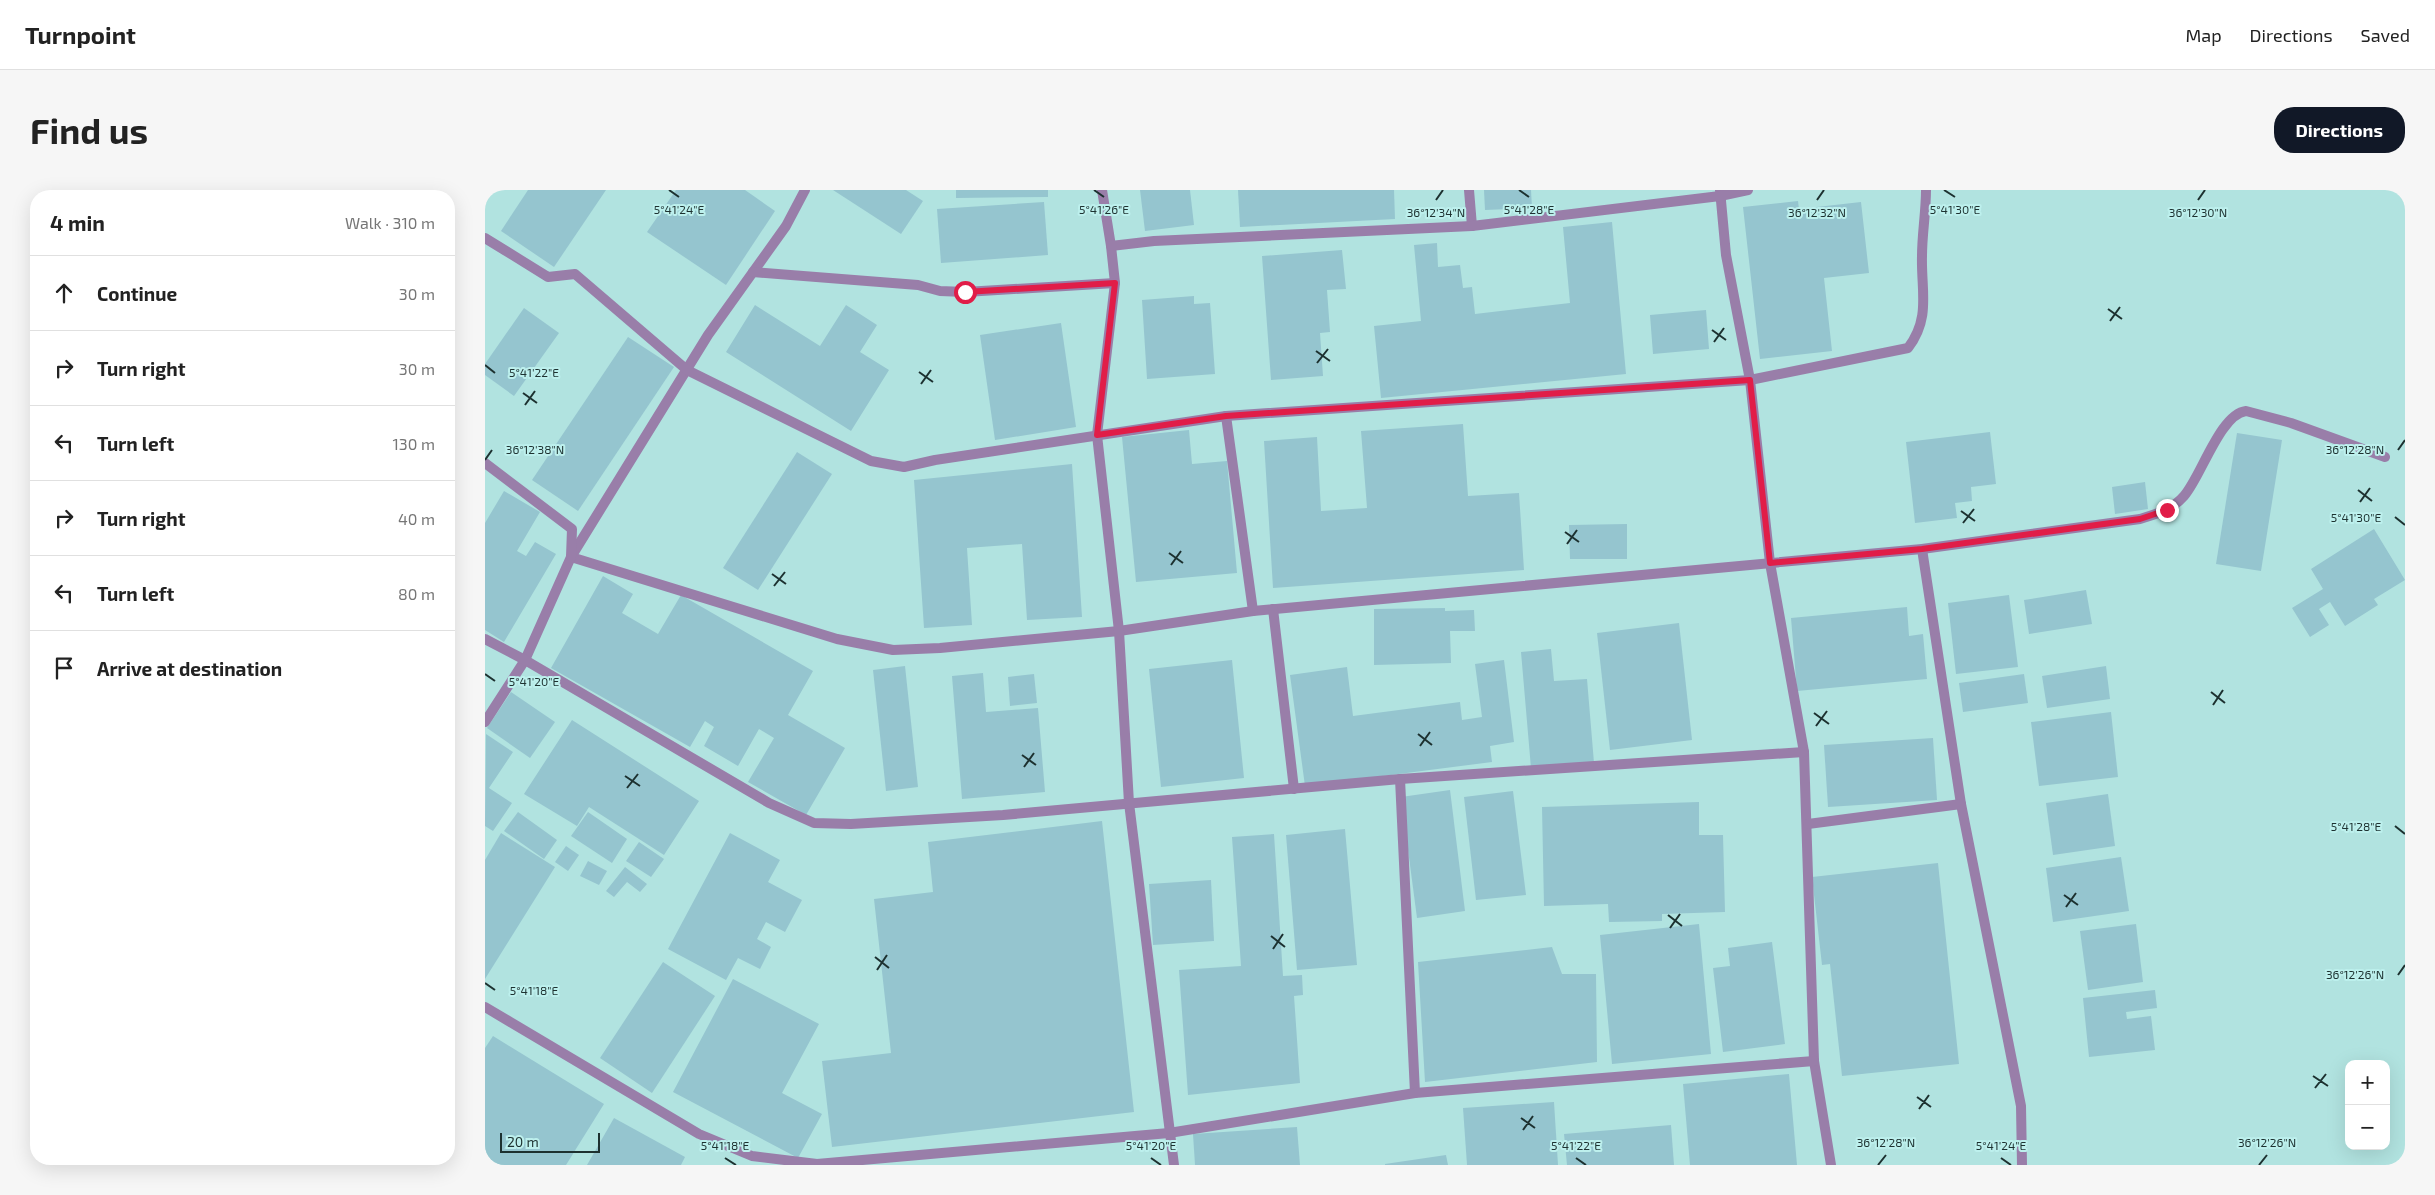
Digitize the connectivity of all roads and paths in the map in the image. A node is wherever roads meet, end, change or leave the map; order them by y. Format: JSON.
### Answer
{"nodes":[{"id":1,"x":805,"y":190,"type":"edge"},
{"id":2,"x":1102,"y":190,"type":"edge"},
{"id":3,"x":1469,"y":190,"type":"edge"},
{"id":4,"x":1748,"y":190,"type":"edge"},
{"id":5,"x":1926,"y":190,"type":"edge"},
{"id":6,"x":1720,"y":193,"type":"edge"},
{"id":7,"x":1472,"y":226,"type":"junction"},
{"id":8,"x":485,"y":238,"type":"edge"},
{"id":9,"x":1111,"y":246,"type":"junction"},
{"id":10,"x":753,"y":272,"type":"junction"},
{"id":11,"x":1115,"y":283,"type":"junction"},
{"id":12,"x":687,"y":370,"type":"junction"},
{"id":13,"x":1750,"y":380,"type":"junction"},
{"id":14,"x":1226,"y":416,"type":"junction"},
{"id":15,"x":1097,"y":435,"type":"junction"},
{"id":16,"x":2385,"y":457,"type":"dead end"},
{"id":17,"x":485,"y":463,"type":"edge"},
{"id":18,"x":1922,"y":549,"type":"junction"},
{"id":19,"x":571,"y":557,"type":"junction"},
{"id":20,"x":1770,"y":563,"type":"junction"},
{"id":21,"x":1273,"y":609,"type":"junction"},
{"id":22,"x":1253,"y":610,"type":"junction"},
{"id":23,"x":1119,"y":631,"type":"junction"},
{"id":24,"x":485,"y":639,"type":"edge"},
{"id":25,"x":525,"y":660,"type":"junction"},
{"id":26,"x":485,"y":722,"type":"edge"},
{"id":27,"x":1804,"y":752,"type":"junction"},
{"id":28,"x":1400,"y":779,"type":"junction"},
{"id":29,"x":1294,"y":789,"type":"junction"},
{"id":30,"x":1129,"y":803,"type":"junction"},
{"id":31,"x":1961,"y":804,"type":"junction"},
{"id":32,"x":1808,"y":824,"type":"junction"},
{"id":33,"x":485,"y":1007,"type":"edge"},
{"id":34,"x":1814,"y":1061,"type":"junction"},
{"id":35,"x":1415,"y":1093,"type":"junction"},
{"id":36,"x":1169,"y":1133,"type":"junction"},
{"id":37,"x":1175,"y":1165,"type":"edge"},
{"id":38,"x":1831,"y":1165,"type":"edge"},
{"id":39,"x":2022,"y":1165,"type":"edge"}],
"edges":[{"from":1,"to":10,"type":"street"},
{"from":2,"to":9,"type":"street"},
{"from":3,"to":7,"type":"street"},
{"from":4,"to":6,"type":"street"},
{"from":5,"to":13,"type":"street"},
{"from":6,"to":7,"type":"street"},
{"from":6,"to":13,"type":"street"},
{"from":7,"to":9,"type":"street"},
{"from":8,"to":12,"type":"street"},
{"from":9,"to":11,"type":"street"},
{"from":10,"to":11,"type":"street"},
{"from":10,"to":12,"type":"street"},
{"from":11,"to":15,"type":"street"},
{"from":12,"to":15,"type":"street"},
{"from":12,"to":19,"type":"street"},
{"from":13,"to":14,"type":"street"},
{"from":13,"to":20,"type":"street"},
{"from":14,"to":15,"type":"street"},
{"from":14,"to":22,"type":"street"},
{"from":15,"to":23,"type":"street"},
{"from":16,"to":18,"type":"street"},
{"from":17,"to":19,"type":"street"},
{"from":18,"to":20,"type":"street"},
{"from":18,"to":31,"type":"street"},
{"from":19,"to":23,"type":"street"},
{"from":19,"to":25,"type":"street"},
{"from":20,"to":21,"type":"street"},
{"from":20,"to":27,"type":"street"},
{"from":21,"to":22,"type":"street"},
{"from":21,"to":29,"type":"street"},
{"from":22,"to":23,"type":"street"},
{"from":23,"to":30,"type":"street"},
{"from":24,"to":25,"type":"street"},
{"from":25,"to":26,"type":"street"},
{"from":25,"to":30,"type":"street"},
{"from":27,"to":28,"type":"street"},
{"from":27,"to":32,"type":"street"},
{"from":28,"to":29,"type":"street"},
{"from":28,"to":35,"type":"street"},
{"from":29,"to":30,"type":"street"},
{"from":30,"to":36,"type":"street"},
{"from":31,"to":32,"type":"street"},
{"from":31,"to":39,"type":"street"},
{"from":32,"to":34,"type":"street"},
{"from":33,"to":36,"type":"street"},
{"from":34,"to":35,"type":"street"},
{"from":34,"to":38,"type":"street"},
{"from":35,"to":36,"type":"street"},
{"from":36,"to":37,"type":"street"}]}
